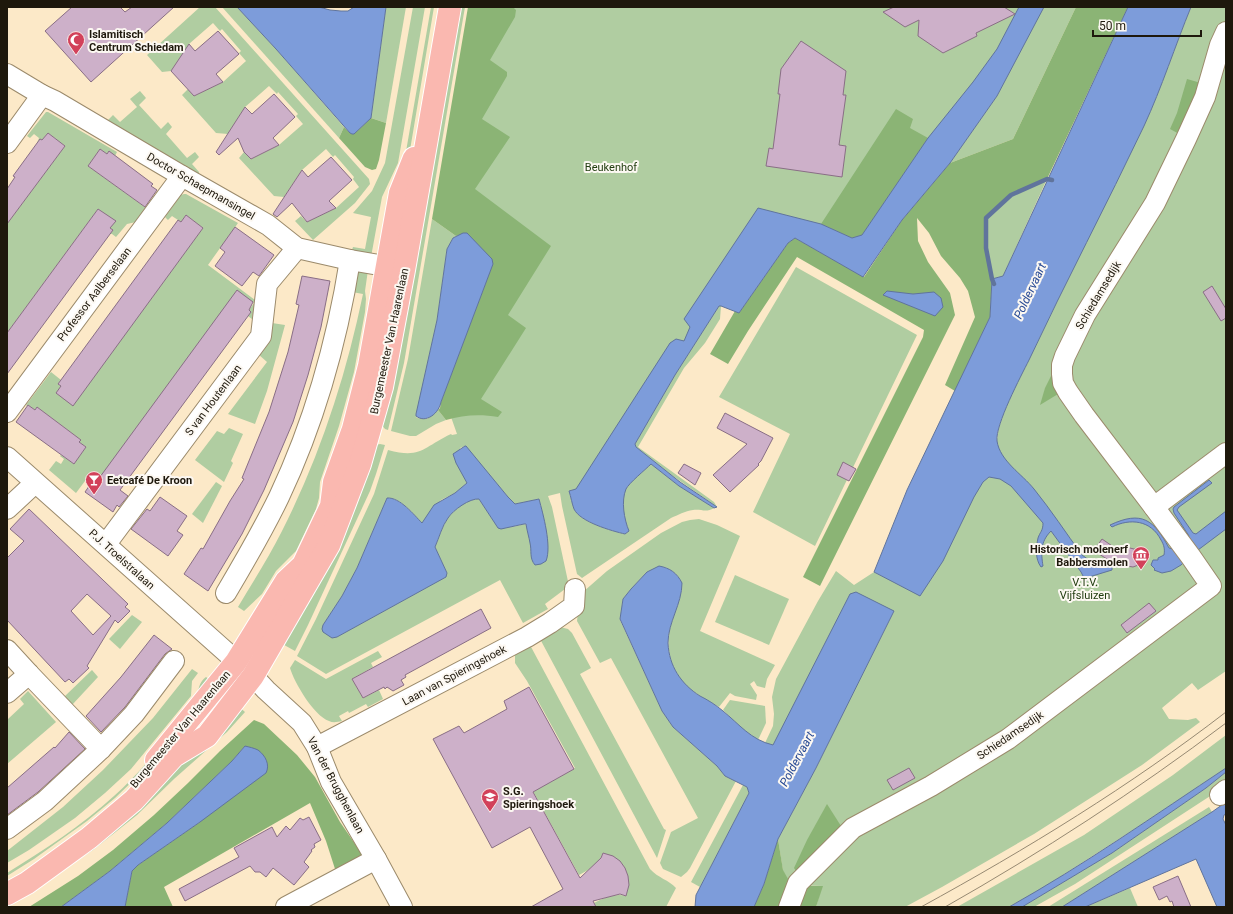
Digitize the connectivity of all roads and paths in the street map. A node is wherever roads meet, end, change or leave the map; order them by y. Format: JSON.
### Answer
{"nodes":[{"id":1,"x":440,"y":7,"type":"edge"},
{"id":2,"x":450,"y":7,"type":"edge"},
{"id":3,"x":1226,"y":32,"type":"edge"},
{"id":4,"x":7,"y":74,"type":"edge"},
{"id":5,"x":42,"y":95,"type":"junction"},
{"id":6,"x":7,"y":143,"type":"edge"},
{"id":7,"x":182,"y":176,"type":"junction"},
{"id":8,"x":297,"y":248,"type":"junction"},
{"id":9,"x":350,"y":260,"type":"junction"},
{"id":10,"x":395,"y":268,"type":"junction"},
{"id":11,"x":7,"y":412,"type":"edge"},
{"id":12,"x":1226,"y":452,"type":"edge"},
{"id":13,"x":7,"y":457,"type":"edge"},
{"id":14,"x":35,"y":483,"type":"junction"},
{"id":15,"x":1154,"y":507,"type":"junction"},
{"id":16,"x":7,"y":509,"type":"edge"},
{"id":17,"x":106,"y":544,"type":"junction"},
{"id":18,"x":576,"y":589,"type":"dead end"},
{"id":19,"x":226,"y":593,"type":"dead end"},
{"id":20,"x":7,"y":650,"type":"edge"},
{"id":21,"x":174,"y":661,"type":"dead end"},
{"id":22,"x":236,"y":662,"type":"junction"},
{"id":23,"x":29,"y":674,"type":"junction"},
{"id":24,"x":253,"y":676,"type":"junction"},
{"id":25,"x":7,"y":694,"type":"edge"},
{"id":26,"x":316,"y":747,"type":"junction"},
{"id":27,"x":101,"y":749,"type":"junction"},
{"id":28,"x":7,"y":829,"type":"edge"},
{"id":29,"x":376,"y":859,"type":"junction"},
{"id":30,"x":7,"y":880,"type":"edge"},
{"id":31,"x":7,"y":894,"type":"edge"},
{"id":32,"x":315,"y":900,"type":"edge"},
{"id":33,"x":286,"y":907,"type":"edge"},
{"id":34,"x":402,"y":907,"type":"edge"},
{"id":35,"x":789,"y":907,"type":"edge"}],
"edges":[{"from":1,"to":10,"type":"main road","name":"Burgemeester Van Haarenlaan"},
{"from":2,"to":10,"type":"main road","name":"Burgemeester Van Haarenlaan"},
{"from":3,"to":15,"type":"street","name":"Schiedamsedijk"},
{"from":4,"to":5,"type":"street","name":"Doctor Schaepmansingel"},
{"from":5,"to":6,"type":"street"},
{"from":5,"to":7,"type":"street","name":"Doctor Schaepmansingel"},
{"from":7,"to":8,"type":"street","name":"Doctor Schaepmansingel"},
{"from":7,"to":11,"type":"street","name":"Professor Aalberselaan"},
{"from":8,"to":9,"type":"street","name":"Doctor Schaepmansingel"},
{"from":8,"to":17,"type":"street","name":"S van Houtenlaan"},
{"from":9,"to":10,"type":"street","name":"Doctor Schaepmansingel"},
{"from":9,"to":19,"type":"street"},
{"from":10,"to":22,"type":"main road","name":"Burgemeester Van Haarenlaan"},
{"from":10,"to":24,"type":"main road","name":"Burgemeester Van Haarenlaan"},
{"from":12,"to":15,"type":"street"},
{"from":13,"to":14,"type":"street","name":"P.J. Troelstralaan"},
{"from":14,"to":16,"type":"street"},
{"from":14,"to":17,"type":"street","name":"P.J. Troelstralaan"},
{"from":15,"to":35,"type":"street","name":"Schiedamsedijk"},
{"from":17,"to":22,"type":"street","name":"P.J. Troelstralaan"},
{"from":18,"to":26,"type":"street","name":"Laan van Spieringshoek"},
{"from":20,"to":23,"type":"street"},
{"from":21,"to":27,"type":"street"},
{"from":22,"to":24,"type":"street","name":"Burgemeester Van Haarenlaan"},
{"from":22,"to":30,"type":"main road","name":"Burgemeester Van Haarenlaan"},
{"from":23,"to":25,"type":"street"},
{"from":23,"to":27,"type":"street"},
{"from":24,"to":26,"type":"street","name":"Van der Brugghenlaan"},
{"from":24,"to":31,"type":"main road","name":"Burgemeester Van Haarenlaan"},
{"from":26,"to":29,"type":"street","name":"Van der Brugghenlaan"},
{"from":27,"to":28,"type":"street"},
{"from":29,"to":32,"type":"street"},
{"from":29,"to":34,"type":"street","name":"Van der Brugghenlaan"},
{"from":32,"to":33,"type":"street"}]}
